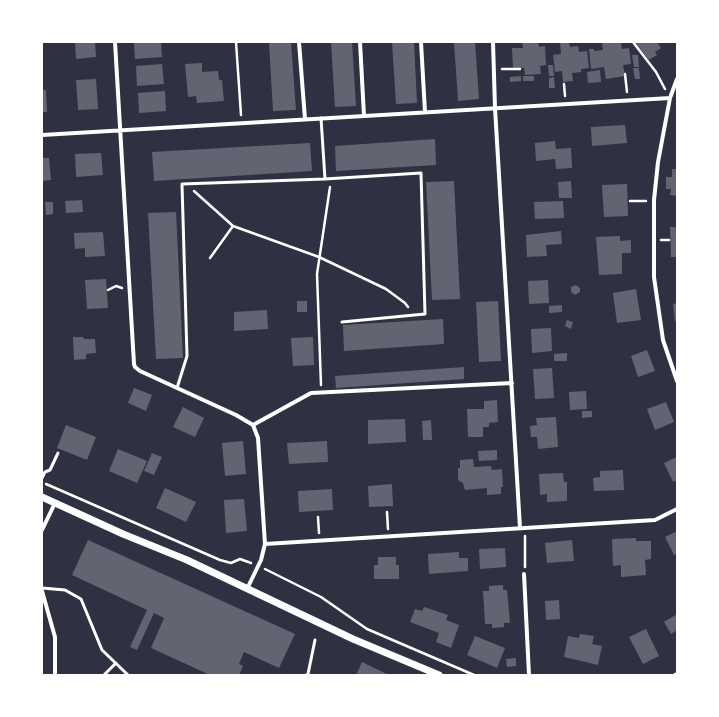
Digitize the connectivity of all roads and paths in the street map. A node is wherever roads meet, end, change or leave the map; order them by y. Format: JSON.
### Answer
{"nodes":[{"id":1,"x":115,"y":42,"type":"edge"},
{"id":2,"x":236,"y":42,"type":"edge"},
{"id":3,"x":299,"y":42,"type":"edge"},
{"id":4,"x":360,"y":42,"type":"edge"},
{"id":5,"x":422,"y":42,"type":"edge"},
{"id":6,"x":494,"y":42,"type":"edge"},
{"id":7,"x":633,"y":42,"type":"edge"},
{"id":8,"x":520,"y":69,"type":"dead end"},
{"id":9,"x":502,"y":70,"type":"dead end"},
{"id":10,"x":625,"y":74,"type":"dead end"},
{"id":11,"x":677,"y":79,"type":"edge"},
{"id":12,"x":564,"y":84,"type":"dead end"},
{"id":13,"x":665,"y":89,"type":"dead end"},
{"id":14,"x":627,"y":93,"type":"dead end"},
{"id":15,"x":565,"y":96,"type":"dead end"},
{"id":16,"x":670,"y":98,"type":"junction"},
{"id":17,"x":495,"y":108,"type":"junction"},
{"id":18,"x":425,"y":112,"type":"junction"},
{"id":19,"x":242,"y":115,"type":"dead end"},
{"id":20,"x":364,"y":116,"type":"junction"},
{"id":21,"x":321,"y":118,"type":"junction"},
{"id":22,"x":305,"y":119,"type":"junction"},
{"id":23,"x":120,"y":130,"type":"junction"},
{"id":24,"x":42,"y":135,"type":"edge"},
{"id":25,"x":330,"y":178,"type":"junction"},
{"id":26,"x":325,"y":179,"type":"junction"},
{"id":27,"x":189,"y":184,"type":"junction"},
{"id":28,"x":630,"y":201,"type":"dead end"},
{"id":29,"x":647,"y":201,"type":"dead end"},
{"id":30,"x":233,"y":226,"type":"junction"},
{"id":31,"x":661,"y":240,"type":"dead end"},
{"id":32,"x":669,"y":240,"type":"dead end"},
{"id":33,"x":210,"y":258,"type":"dead end"},
{"id":34,"x":319,"y":258,"type":"junction"},
{"id":35,"x":124,"y":288,"type":"dead end"},
{"id":36,"x":108,"y":290,"type":"dead end"},
{"id":37,"x":412,"y":315,"type":"junction"},
{"id":38,"x":342,"y":322,"type":"dead end"},
{"id":39,"x":677,"y":381,"type":"edge"},
{"id":40,"x":512,"y":383,"type":"junction"},
{"id":41,"x":177,"y":388,"type":"junction"},
{"id":42,"x":322,"y":393,"type":"junction"},
{"id":43,"x":253,"y":425,"type":"junction"},
{"id":44,"x":58,"y":454,"type":"dead end"},
{"id":45,"x":42,"y":478,"type":"edge"},
{"id":46,"x":42,"y":482,"type":"edge"},
{"id":47,"x":42,"y":497,"type":"edge"},
{"id":48,"x":55,"y":503,"type":"junction"},
{"id":49,"x":677,"y":509,"type":"edge"},
{"id":50,"x":388,"y":512,"type":"dead end"},
{"id":51,"x":318,"y":517,"type":"dead end"},
{"id":52,"x":520,"y":528,"type":"junction"},
{"id":53,"x":388,"y":529,"type":"dead end"},
{"id":54,"x":42,"y":530,"type":"edge"},
{"id":55,"x":319,"y":533,"type":"dead end"},
{"id":56,"x":525,"y":539,"type":"dead end"},
{"id":57,"x":265,"y":544,"type":"junction"},
{"id":58,"x":244,"y":560,"type":"dead end"},
{"id":59,"x":526,"y":562,"type":"dead end"},
{"id":60,"x":271,"y":572,"type":"dead end"},
{"id":61,"x":524,"y":574,"type":"dead end"},
{"id":62,"x":42,"y":589,"type":"edge"},
{"id":63,"x":247,"y":589,"type":"junction"},
{"id":64,"x":315,"y":640,"type":"dead end"},
{"id":65,"x":116,"y":663,"type":"junction"},
{"id":66,"x":55,"y":675,"type":"edge"},
{"id":67,"x":104,"y":675,"type":"edge"},
{"id":68,"x":128,"y":675,"type":"edge"},
{"id":69,"x":306,"y":675,"type":"edge"},
{"id":70,"x":440,"y":675,"type":"edge"},
{"id":71,"x":474,"y":675,"type":"edge"},
{"id":72,"x":530,"y":675,"type":"edge"}],
"edges":[{"from":1,"to":23,"type":"street"},
{"from":2,"to":19,"type":"path"},
{"from":3,"to":22,"type":"street"},
{"from":4,"to":20,"type":"street"},
{"from":5,"to":18,"type":"street"},
{"from":6,"to":17,"type":"street"},
{"from":7,"to":13,"type":"path"},
{"from":8,"to":9,"type":"path"},
{"from":10,"to":14,"type":"path"},
{"from":11,"to":16,"type":"street"},
{"from":12,"to":15,"type":"path"},
{"from":16,"to":17,"type":"street"},
{"from":16,"to":39,"type":"street"},
{"from":17,"to":18,"type":"street"},
{"from":17,"to":40,"type":"street"},
{"from":18,"to":20,"type":"street"},
{"from":20,"to":21,"type":"street"},
{"from":21,"to":22,"type":"street"},
{"from":21,"to":26,"type":"lane"},
{"from":22,"to":23,"type":"street"},
{"from":23,"to":24,"type":"street"},
{"from":23,"to":41,"type":"street"},
{"from":25,"to":26,"type":"lane"},
{"from":25,"to":34,"type":"path"},
{"from":25,"to":37,"type":"lane"},
{"from":26,"to":27,"type":"lane"},
{"from":27,"to":30,"type":"path"},
{"from":27,"to":41,"type":"lane"},
{"from":28,"to":29,"type":"path"},
{"from":30,"to":33,"type":"path"},
{"from":30,"to":34,"type":"path"},
{"from":31,"to":32,"type":"path"},
{"from":34,"to":37,"type":"path"},
{"from":34,"to":42,"type":"path"},
{"from":35,"to":36,"type":"path"},
{"from":37,"to":38,"type":"lane"},
{"from":40,"to":42,"type":"street"},
{"from":40,"to":52,"type":"street"},
{"from":41,"to":43,"type":"street"},
{"from":42,"to":43,"type":"street"},
{"from":43,"to":57,"type":"street"},
{"from":44,"to":45,"type":"lane"},
{"from":46,"to":58,"type":"path"},
{"from":47,"to":48,"type":"street"},
{"from":48,"to":54,"type":"street"},
{"from":48,"to":63,"type":"street"},
{"from":49,"to":52,"type":"street"},
{"from":50,"to":53,"type":"path"},
{"from":51,"to":55,"type":"path"},
{"from":52,"to":57,"type":"street"},
{"from":56,"to":59,"type":"path"},
{"from":57,"to":63,"type":"street"},
{"from":60,"to":71,"type":"path"},
{"from":61,"to":72,"type":"street"},
{"from":62,"to":65,"type":"lane"},
{"from":62,"to":66,"type":"street"},
{"from":63,"to":70,"type":"street"},
{"from":64,"to":69,"type":"lane"},
{"from":65,"to":67,"type":"lane"},
{"from":65,"to":68,"type":"lane"}]}
